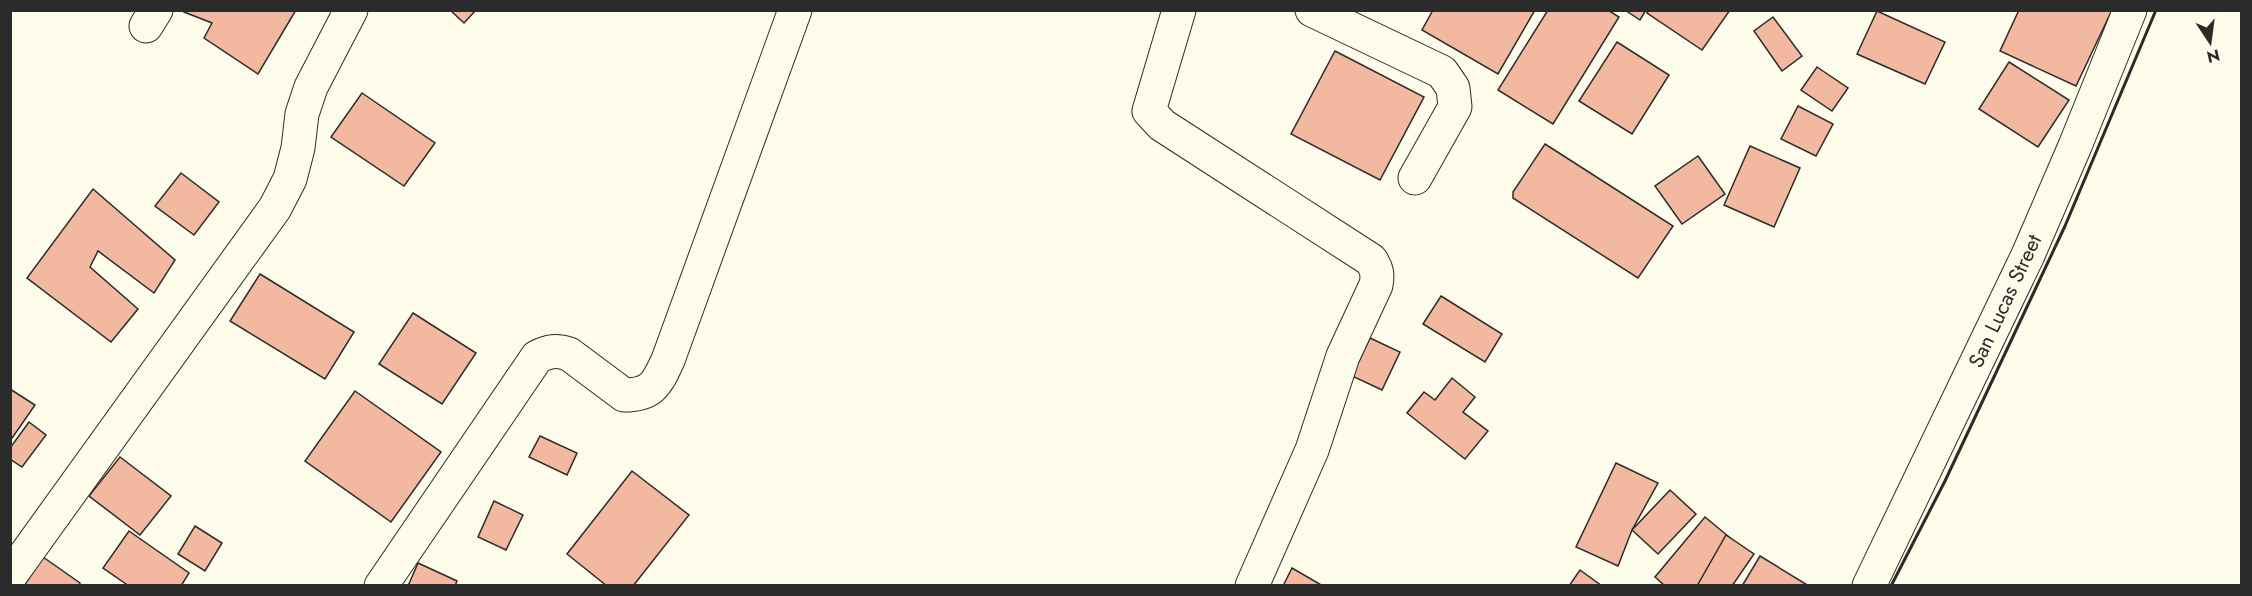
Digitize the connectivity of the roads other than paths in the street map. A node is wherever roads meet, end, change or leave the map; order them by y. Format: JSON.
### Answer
{"nodes":[{"id":1,"x":351,"y":10,"type":"edge"},
{"id":2,"x":795,"y":10,"type":"edge"},
{"id":3,"x":1179,"y":10,"type":"edge"},
{"id":4,"x":1312,"y":10,"type":"edge"},
{"id":5,"x":2130,"y":10,"type":"edge"},
{"id":6,"x":1415,"y":178,"type":"dead end"},
{"id":7,"x":10,"y":576,"type":"edge"},
{"id":8,"x":381,"y":585,"type":"edge"},
{"id":9,"x":1252,"y":585,"type":"edge"},
{"id":10,"x":1869,"y":585,"type":"edge"}],
"edges":[{"from":1,"to":7,"type":"street"},
{"from":2,"to":8,"type":"street"},
{"from":3,"to":9,"type":"street"},
{"from":4,"to":6,"type":"street"},
{"from":5,"to":10,"type":"street","name":"San Lucas Street"}]}
